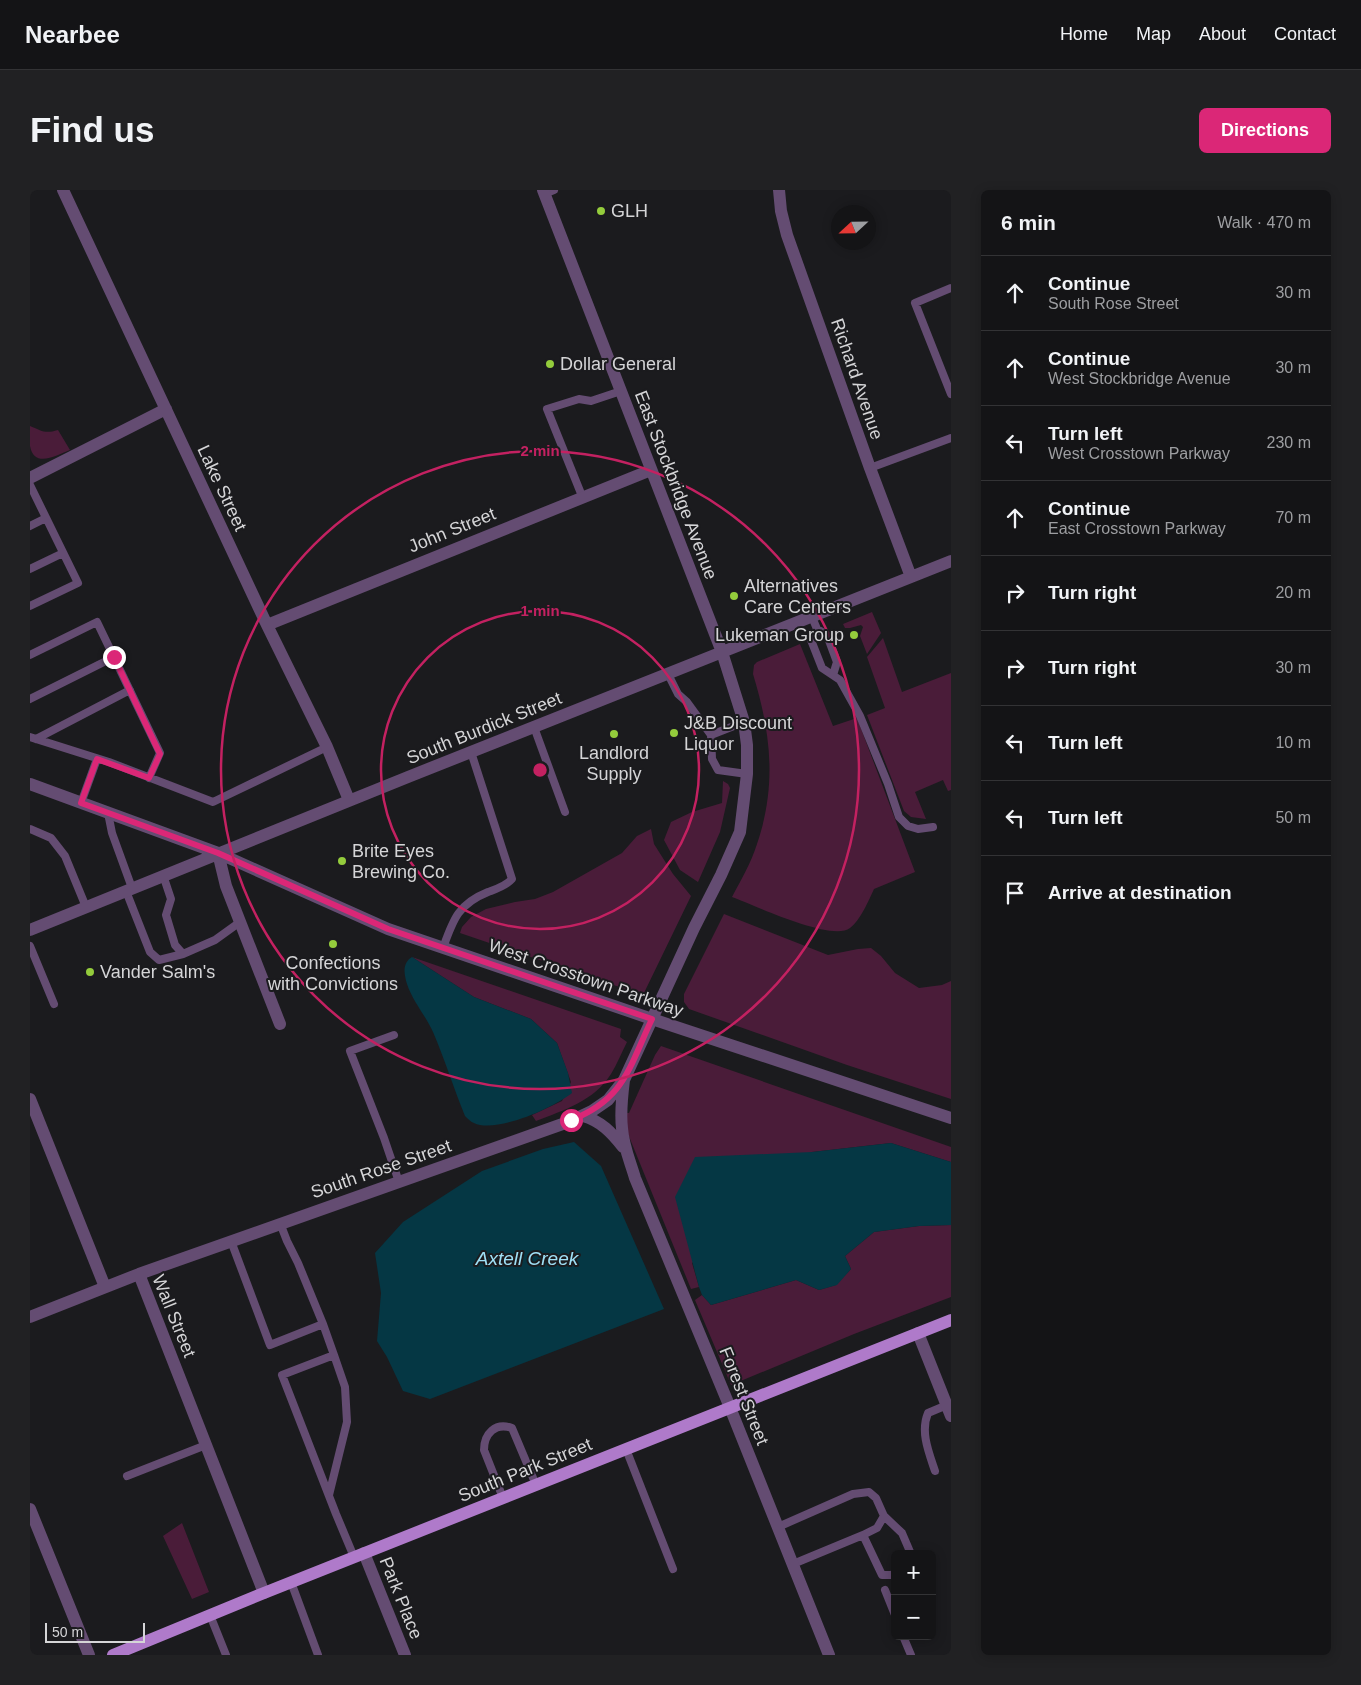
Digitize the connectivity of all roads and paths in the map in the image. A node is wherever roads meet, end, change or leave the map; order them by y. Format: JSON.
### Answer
{"nodes":[{"id":1,"x":63,"y":190,"type":"edge"},
{"id":2,"x":780,"y":190,"type":"edge"},
{"id":3,"x":547,"y":191,"type":"edge"},
{"id":4,"x":951,"y":288,"type":"edge"},
{"id":5,"x":621,"y":391,"type":"junction"},
{"id":6,"x":951,"y":394,"type":"edge"},
{"id":7,"x":166,"y":409,"type":"junction"},
{"id":8,"x":951,"y":438,"type":"edge"},
{"id":9,"x":870,"y":468,"type":"junction"},
{"id":10,"x":651,"y":470,"type":"junction"},
{"id":11,"x":31,"y":476,"type":"edge"},
{"id":12,"x":582,"y":496,"type":"junction"},
{"id":13,"x":46,"y":518,"type":"junction"},
{"id":14,"x":30,"y":526,"type":"edge"},
{"id":15,"x":63,"y":553,"type":"junction"},
{"id":16,"x":951,"y":561,"type":"edge"},
{"id":17,"x":30,"y":568,"type":"edge"},
{"id":18,"x":910,"y":577,"type":"junction"},
{"id":19,"x":30,"y":606,"type":"edge"},
{"id":20,"x":814,"y":623,"type":"junction"},
{"id":21,"x":267,"y":625,"type":"junction"},
{"id":22,"x":722,"y":652,"type":"junction"},
{"id":23,"x":30,"y":655,"type":"edge"},
{"id":24,"x":114,"y":657,"type":"junction"},
{"id":25,"x":668,"y":674,"type":"junction"},
{"id":26,"x":833,"y":675,"type":"junction"},
{"id":27,"x":130,"y":690,"type":"junction"},
{"id":28,"x":30,"y":699,"type":"edge"},
{"id":29,"x":744,"y":722,"type":"junction"},
{"id":30,"x":534,"y":727,"type":"junction"},
{"id":31,"x":711,"y":735,"type":"junction"},
{"id":32,"x":33,"y":738,"type":"edge"},
{"id":33,"x":327,"y":747,"type":"junction"},
{"id":34,"x":471,"y":752,"type":"junction"},
{"id":35,"x":97,"y":759,"type":"junction"},
{"id":36,"x":747,"y":774,"type":"junction"},
{"id":37,"x":149,"y":778,"type":"junction"},
{"id":38,"x":30,"y":784,"type":"edge"},
{"id":39,"x":349,"y":800,"type":"junction"},
{"id":40,"x":81,"y":803,"type":"junction"},
{"id":41,"x":565,"y":812,"type":"dead end"},
{"id":42,"x":108,"y":813,"type":"junction"},
{"id":43,"x":933,"y":827,"type":"dead end"},
{"id":44,"x":30,"y":829,"type":"edge"},
{"id":45,"x":218,"y":853,"type":"junction"},
{"id":46,"x":163,"y":875,"type":"junction"},
{"id":47,"x":129,"y":889,"type":"junction"},
{"id":48,"x":86,"y":907,"type":"junction"},
{"id":49,"x":240,"y":922,"type":"junction"},
{"id":50,"x":30,"y":930,"type":"edge"},
{"id":51,"x":30,"y":946,"type":"edge"},
{"id":52,"x":443,"y":948,"type":"junction"},
{"id":53,"x":183,"y":954,"type":"junction"},
{"id":54,"x":54,"y":1004,"type":"dead end"},
{"id":55,"x":652,"y":1019,"type":"junction"},
{"id":56,"x":280,"y":1024,"type":"dead end"},
{"id":57,"x":394,"y":1034,"type":"dead end"},
{"id":58,"x":624,"y":1080,"type":"junction"},
{"id":59,"x":30,"y":1099,"type":"edge"},
{"id":60,"x":583,"y":1116,"type":"junction"},
{"id":61,"x":951,"y":1118,"type":"edge"},
{"id":62,"x":626,"y":1151,"type":"junction"},
{"id":63,"x":398,"y":1182,"type":"junction"},
{"id":64,"x":280,"y":1223,"type":"junction"},
{"id":65,"x":231,"y":1241,"type":"junction"},
{"id":66,"x":139,"y":1274,"type":"junction"},
{"id":67,"x":105,"y":1287,"type":"junction"},
{"id":68,"x":30,"y":1317,"type":"edge"},
{"id":69,"x":951,"y":1320,"type":"edge"},
{"id":70,"x":323,"y":1324,"type":"junction"},
{"id":71,"x":918,"y":1333,"type":"junction"},
{"id":72,"x":334,"y":1355,"type":"junction"},
{"id":73,"x":730,"y":1407,"type":"junction"},
{"id":74,"x":949,"y":1410,"type":"edge"},
{"id":75,"x":206,"y":1445,"type":"junction"},
{"id":76,"x":626,"y":1449,"type":"junction"},
{"id":77,"x":935,"y":1471,"type":"dead end"},
{"id":78,"x":127,"y":1476,"type":"dead end"},
{"id":79,"x":536,"y":1485,"type":"junction"},
{"id":80,"x":329,"y":1494,"type":"junction"},
{"id":81,"x":504,"y":1498,"type":"junction"},
{"id":82,"x":30,"y":1509,"type":"edge"},
{"id":83,"x":884,"y":1516,"type":"junction"},
{"id":84,"x":33,"y":1525,"type":"edge"},
{"id":85,"x":778,"y":1527,"type":"junction"},
{"id":86,"x":863,"y":1535,"type":"junction"},
{"id":87,"x":910,"y":1550,"type":"edge"},
{"id":88,"x":359,"y":1555,"type":"junction"},
{"id":89,"x":793,"y":1564,"type":"junction"},
{"id":90,"x":673,"y":1569,"type":"dead end"},
{"id":91,"x":891,"y":1575,"type":"edge"},
{"id":92,"x":291,"y":1582,"type":"junction"},
{"id":93,"x":885,"y":1590,"type":"dead end"},
{"id":94,"x":264,"y":1592,"type":"junction"},
{"id":95,"x":891,"y":1605,"type":"edge"},
{"id":96,"x":210,"y":1615,"type":"junction"},
{"id":97,"x":905,"y":1640,"type":"edge"},
{"id":98,"x":89,"y":1655,"type":"edge"},
{"id":99,"x":113,"y":1655,"type":"edge"},
{"id":100,"x":226,"y":1655,"type":"edge"},
{"id":101,"x":318,"y":1655,"type":"edge"},
{"id":102,"x":405,"y":1655,"type":"edge"},
{"id":103,"x":829,"y":1655,"type":"edge"},
{"id":104,"x":911,"y":1655,"type":"edge"}],
"edges":[{"from":1,"to":7,"type":"street","name":"Lake Street"},
{"from":2,"to":9,"type":"street","name":"Richard Avenue"},
{"from":3,"to":5,"type":"street","name":"East Stockbridge Avenue"},
{"from":4,"to":6,"type":"lane"},
{"from":5,"to":10,"type":"street","name":"East Stockbridge Avenue"},
{"from":5,"to":12,"type":"lane"},
{"from":7,"to":11,"type":"street"},
{"from":7,"to":21,"type":"street","name":"Lake Street"},
{"from":8,"to":9,"type":"lane"},
{"from":9,"to":18,"type":"street","name":"Richard Avenue"},
{"from":10,"to":12,"type":"street","name":"John Street"},
{"from":10,"to":22,"type":"street","name":"East Stockbridge Avenue"},
{"from":11,"to":13,"type":"lane"},
{"from":12,"to":21,"type":"street","name":"John Street"},
{"from":13,"to":14,"type":"lane"},
{"from":13,"to":15,"type":"lane"},
{"from":15,"to":17,"type":"lane"},
{"from":15,"to":19,"type":"lane"},
{"from":16,"to":18,"type":"street","name":"South Burdick Street"},
{"from":18,"to":20,"type":"street","name":"South Burdick Street"},
{"from":20,"to":22,"type":"street","name":"South Burdick Street"},
{"from":20,"to":26,"type":"lane"},
{"from":20,"to":26,"type":"lane"},
{"from":21,"to":33,"type":"street","name":"Lake Street"},
{"from":22,"to":25,"type":"street","name":"South Burdick Street"},
{"from":22,"to":29,"type":"street","name":"East Stockbridge Avenue"},
{"from":23,"to":24,"type":"lane"},
{"from":24,"to":27,"type":"lane"},
{"from":24,"to":28,"type":"lane"},
{"from":25,"to":30,"type":"street","name":"South Burdick Street"},
{"from":25,"to":31,"type":"lane"},
{"from":26,"to":43,"type":"lane"},
{"from":27,"to":32,"type":"lane"},
{"from":27,"to":37,"type":"lane"},
{"from":29,"to":31,"type":"lane"},
{"from":29,"to":36,"type":"street","name":"East Stockbridge Avenue"},
{"from":30,"to":34,"type":"street","name":"South Burdick Street"},
{"from":30,"to":41,"type":"lane"},
{"from":31,"to":36,"type":"lane"},
{"from":32,"to":35,"type":"lane"},
{"from":33,"to":37,"type":"lane"},
{"from":33,"to":39,"type":"street","name":"Lake Street"},
{"from":34,"to":39,"type":"street","name":"South Burdick Street"},
{"from":34,"to":52,"type":"lane"},
{"from":35,"to":37,"type":"lane"},
{"from":35,"to":40,"type":"lane"},
{"from":36,"to":55,"type":"street","name":"East Stockbridge Avenue"},
{"from":38,"to":40,"type":"street","name":"West Crosstown Parkway"},
{"from":39,"to":45,"type":"street","name":"South Burdick Street"},
{"from":40,"to":42,"type":"street","name":"West Crosstown Parkway"},
{"from":42,"to":45,"type":"street","name":"West Crosstown Parkway"},
{"from":42,"to":47,"type":"lane"},
{"from":44,"to":48,"type":"lane"},
{"from":45,"to":46,"type":"street","name":"South Burdick Street"},
{"from":45,"to":49,"type":"street"},
{"from":45,"to":52,"type":"street","name":"West Crosstown Parkway"},
{"from":46,"to":47,"type":"street","name":"South Burdick Street"},
{"from":46,"to":53,"type":"lane"},
{"from":47,"to":48,"type":"street","name":"South Burdick Street"},
{"from":47,"to":53,"type":"lane"},
{"from":48,"to":50,"type":"street","name":"South Burdick Street"},
{"from":49,"to":53,"type":"lane"},
{"from":49,"to":56,"type":"street"},
{"from":51,"to":54,"type":"lane"},
{"from":52,"to":55,"type":"street","name":"West Crosstown Parkway"},
{"from":55,"to":58,"type":"street","name":"East Stockbridge Avenue"},
{"from":55,"to":61,"type":"street","name":"West Crosstown Parkway"},
{"from":57,"to":63,"type":"lane"},
{"from":58,"to":60,"type":"street","name":"South Rose Street"},
{"from":58,"to":62,"type":"street","name":"Forest Street"},
{"from":59,"to":67,"type":"street"},
{"from":60,"to":62,"type":"street","name":"Forest Street"},
{"from":60,"to":63,"type":"street","name":"South Rose Street"},
{"from":62,"to":73,"type":"street","name":"Forest Street"},
{"from":63,"to":64,"type":"street","name":"South Rose Street"},
{"from":64,"to":65,"type":"street","name":"South Rose Street"},
{"from":64,"to":70,"type":"lane"},
{"from":65,"to":66,"type":"street","name":"South Rose Street"},
{"from":65,"to":70,"type":"lane"},
{"from":66,"to":67,"type":"street","name":"Wall Street"},
{"from":66,"to":75,"type":"street","name":"Wall Street"},
{"from":67,"to":68,"type":"street"},
{"from":69,"to":71,"type":"main road","name":"South Park Street"},
{"from":70,"to":72,"type":"lane"},
{"from":71,"to":73,"type":"main road","name":"South Park Street"},
{"from":71,"to":74,"type":"street"},
{"from":72,"to":80,"type":"lane"},
{"from":72,"to":80,"type":"lane"},
{"from":73,"to":76,"type":"main road","name":"South Park Street"},
{"from":73,"to":85,"type":"street","name":"Forest Street"},
{"from":74,"to":77,"type":"lane"},
{"from":75,"to":78,"type":"lane"},
{"from":75,"to":94,"type":"street","name":"Wall Street"},
{"from":76,"to":79,"type":"main road","name":"South Park Street"},
{"from":76,"to":90,"type":"lane"},
{"from":79,"to":81,"type":"main road","name":"South Park Street"},
{"from":79,"to":81,"type":"lane"},
{"from":80,"to":88,"type":"lane"},
{"from":81,"to":88,"type":"main road","name":"South Park Street"},
{"from":82,"to":84,"type":"street"},
{"from":83,"to":85,"type":"lane"},
{"from":83,"to":86,"type":"lane"},
{"from":83,"to":87,"type":"lane"},
{"from":84,"to":98,"type":"street"},
{"from":85,"to":89,"type":"street","name":"Forest Street"},
{"from":86,"to":89,"type":"lane"},
{"from":86,"to":91,"type":"lane"},
{"from":88,"to":92,"type":"main road","name":"South Park Street"},
{"from":88,"to":102,"type":"street","name":"Park Place"},
{"from":89,"to":103,"type":"street","name":"Forest Street"},
{"from":92,"to":94,"type":"main road","name":"South Park Street"},
{"from":92,"to":101,"type":"lane"},
{"from":93,"to":95,"type":"lane"},
{"from":94,"to":96,"type":"main road","name":"South Park Street"},
{"from":96,"to":99,"type":"main road","name":"South Park Street"},
{"from":96,"to":100,"type":"lane"},
{"from":97,"to":104,"type":"lane"}]}
